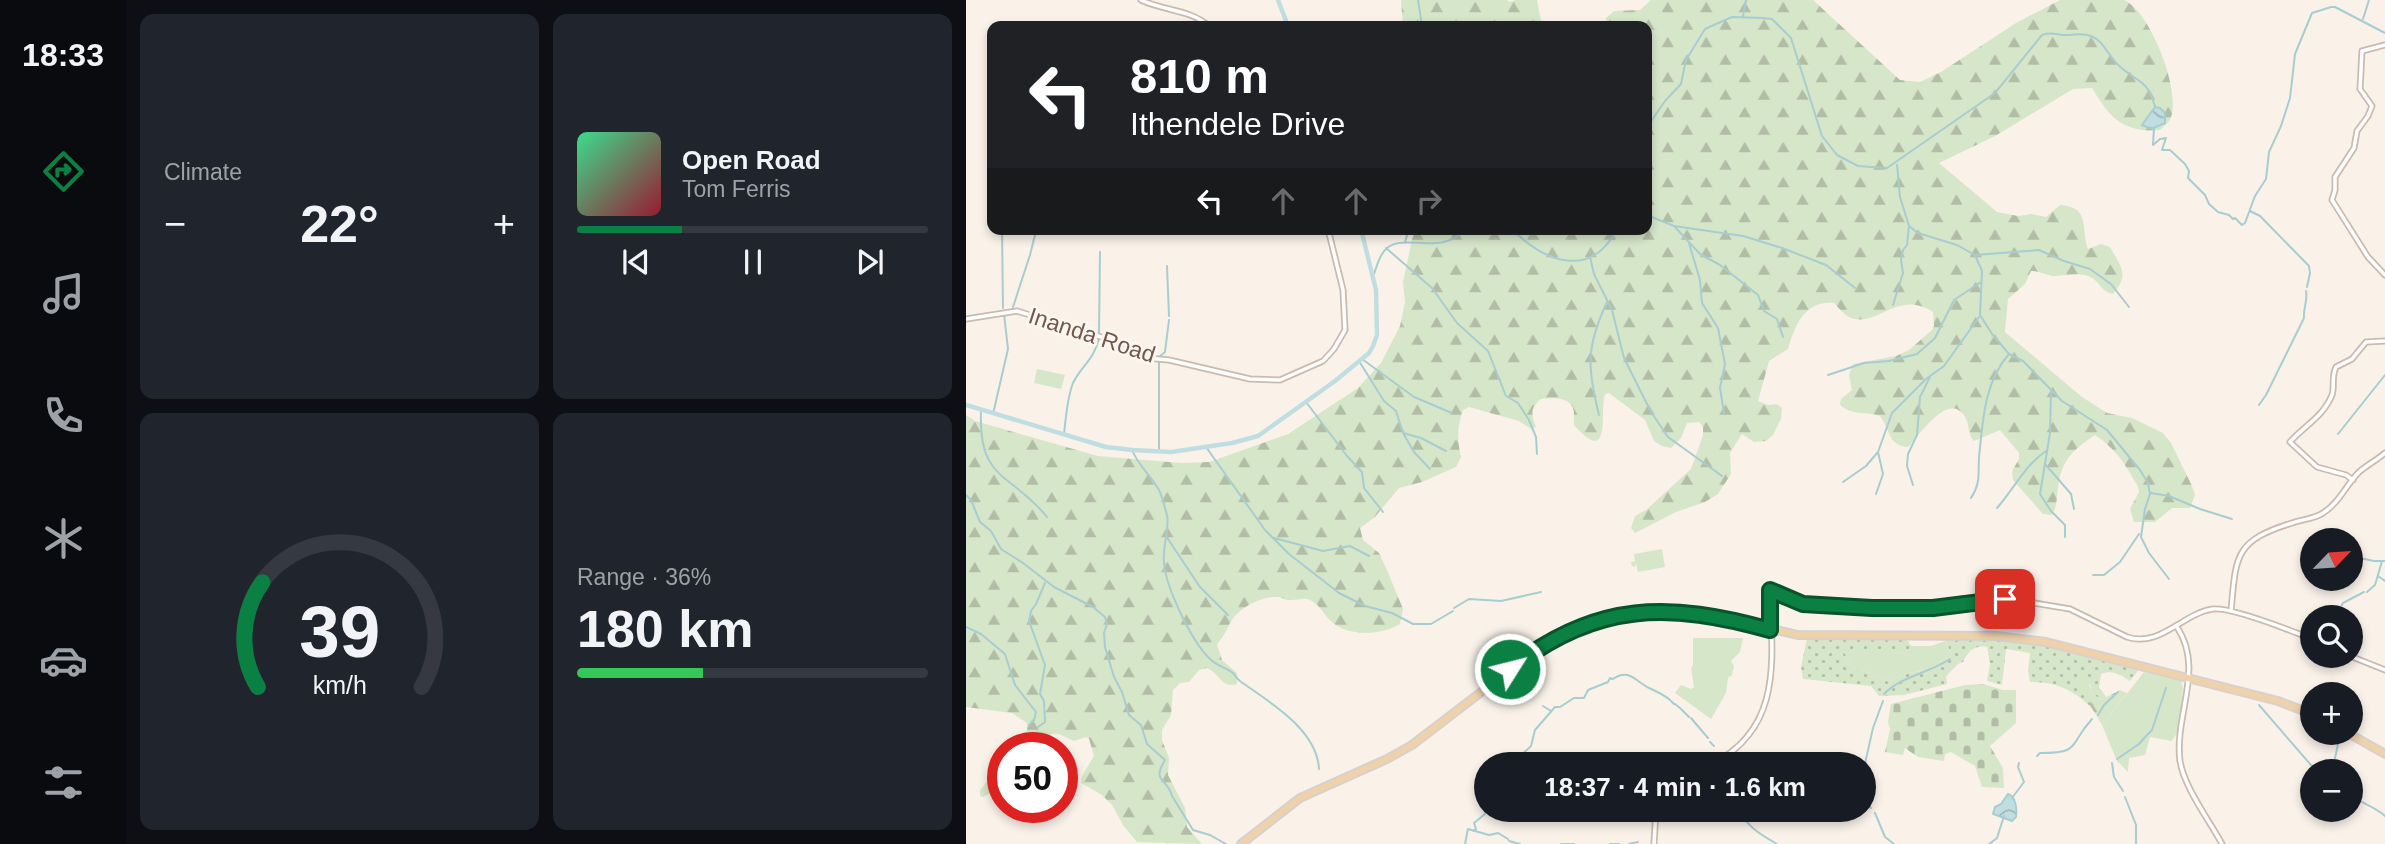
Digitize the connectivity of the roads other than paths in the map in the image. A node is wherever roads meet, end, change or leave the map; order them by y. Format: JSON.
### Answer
{"nodes":[{"id":1,"x":1141,"y":0,"type":"edge"},
{"id":2,"x":1201,"y":21,"type":"edge"},
{"id":3,"x":2385,"y":45,"type":"edge"},
{"id":4,"x":1329,"y":235,"type":"edge"},
{"id":5,"x":2385,"y":275,"type":"edge"},
{"id":6,"x":966,"y":319,"type":"edge"},
{"id":7,"x":2385,"y":341,"type":"edge"},
{"id":8,"x":2385,"y":453,"type":"edge"},
{"id":9,"x":2353,"y":480,"type":"junction"},
{"id":10,"x":2231,"y":611,"type":"junction"},
{"id":11,"x":2177,"y":627,"type":"junction"},
{"id":12,"x":1770,"y":630,"type":"junction"},
{"id":13,"x":2300,"y":635,"type":"edge"},
{"id":14,"x":2363,"y":661,"type":"edge"},
{"id":15,"x":2385,"y":670,"type":"edge"},
{"id":16,"x":2188,"y":678,"type":"junction"},
{"id":17,"x":2300,"y":709,"type":"edge"},
{"id":18,"x":2363,"y":742,"type":"edge"},
{"id":19,"x":1732,"y":752,"type":"edge"},
{"id":20,"x":2385,"y":754,"type":"edge"},
{"id":21,"x":1655,"y":822,"type":"edge"},
{"id":22,"x":1241,"y":844,"type":"edge"},
{"id":23,"x":1654,"y":844,"type":"edge"},
{"id":24,"x":2222,"y":844,"type":"edge"}],
"edges":[{"from":1,"to":2,"type":"street"},
{"from":3,"to":5,"type":"street"},
{"from":4,"to":6,"type":"street","name":"Inanda Road"},
{"from":7,"to":9,"type":"street"},
{"from":8,"to":9,"type":"street"},
{"from":9,"to":10,"type":"street"},
{"from":10,"to":11,"type":"street"},
{"from":10,"to":13,"type":"street"},
{"from":11,"to":12,"type":"street"},
{"from":11,"to":16,"type":"street"},
{"from":12,"to":16,"type":"main road"},
{"from":12,"to":19,"type":"street"},
{"from":12,"to":22,"type":"main road"},
{"from":14,"to":15,"type":"street"},
{"from":16,"to":17,"type":"main road"},
{"from":16,"to":24,"type":"street"},
{"from":18,"to":20,"type":"main road"},
{"from":21,"to":23,"type":"street"}]}
